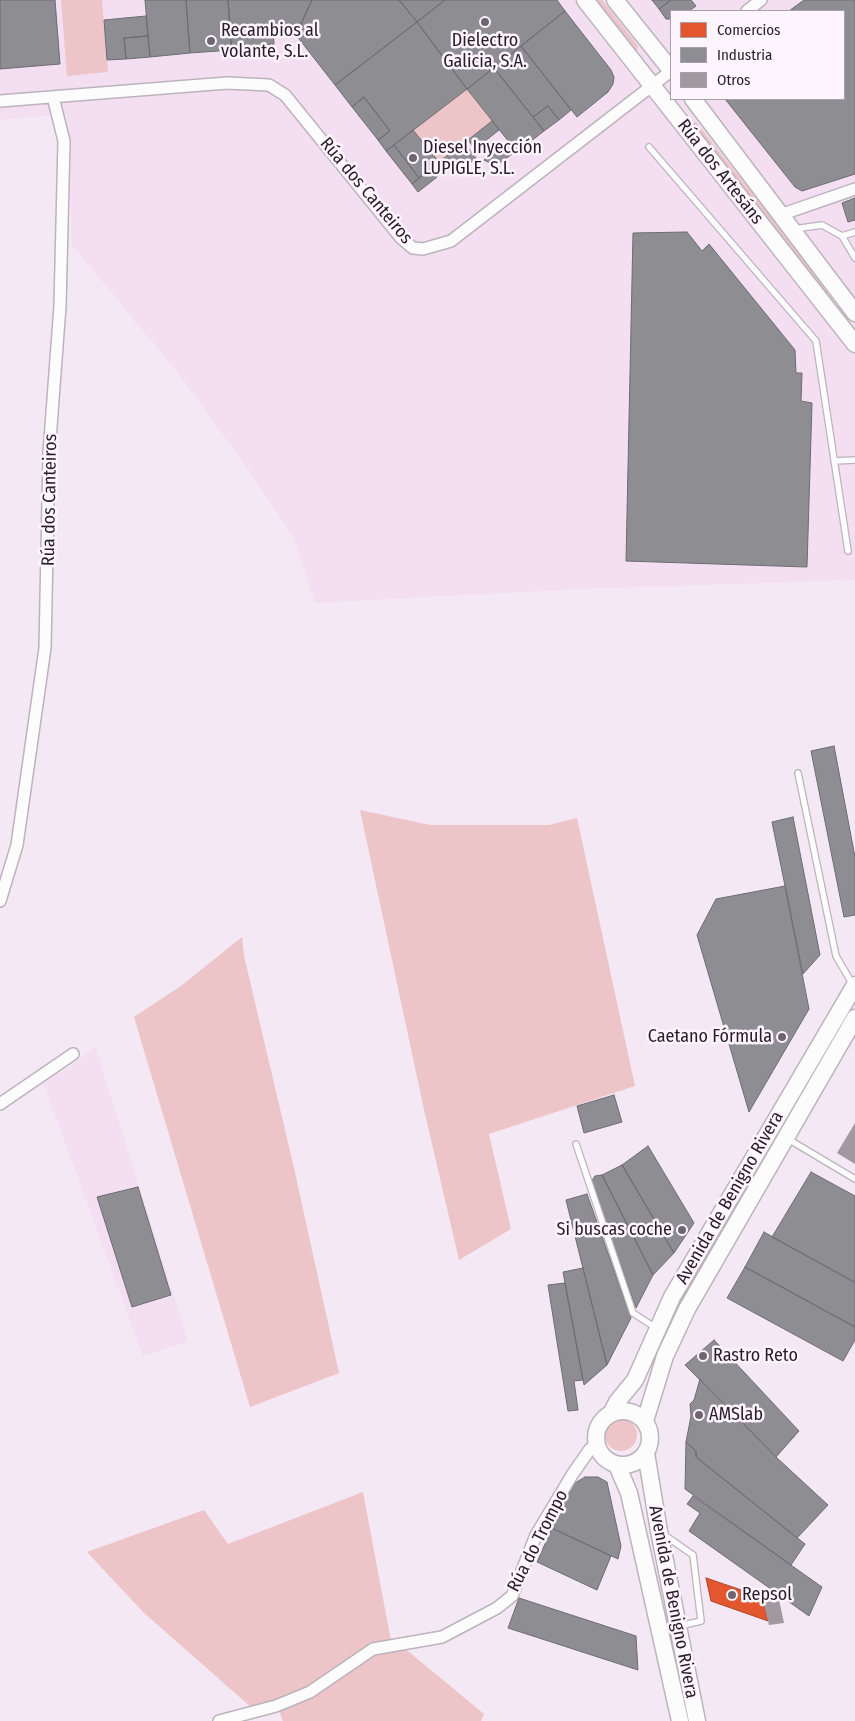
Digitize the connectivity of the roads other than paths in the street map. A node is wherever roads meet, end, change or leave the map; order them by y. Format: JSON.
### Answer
{"nodes":[{"id":1,"x":585,"y":0,"type":"edge"},
{"id":2,"x":615,"y":0,"type":"edge"},
{"id":3,"x":761,"y":0,"type":"edge"},
{"id":4,"x":748,"y":10,"type":"edge"},
{"id":5,"x":670,"y":70,"type":"edge"},
{"id":6,"x":670,"y":72,"type":"edge"},
{"id":7,"x":652,"y":86,"type":"junction"},
{"id":8,"x":53,"y":97,"type":"junction"},
{"id":9,"x":694,"y":100,"type":"edge"},
{"id":10,"x":0,"y":102,"type":"edge"},
{"id":11,"x":649,"y":147,"type":"dead end"},
{"id":12,"x":855,"y":189,"type":"edge"},
{"id":13,"x":780,"y":215,"type":"junction"},
{"id":14,"x":791,"y":229,"type":"junction"},
{"id":15,"x":855,"y":232,"type":"edge"},
{"id":16,"x":842,"y":236,"type":"junction"},
{"id":17,"x":855,"y":258,"type":"edge"},
{"id":18,"x":855,"y":313,"type":"edge"},
{"id":19,"x":855,"y":344,"type":"edge"},
{"id":20,"x":834,"y":460,"type":"junction"},
{"id":21,"x":855,"y":460,"type":"edge"},
{"id":22,"x":848,"y":551,"type":"dead end"},
{"id":23,"x":798,"y":773,"type":"dead end"},
{"id":24,"x":0,"y":901,"type":"edge"},
{"id":25,"x":854,"y":986,"type":"edge"},
{"id":26,"x":855,"y":1018,"type":"edge"},
{"id":27,"x":73,"y":1054,"type":"dead end"},
{"id":28,"x":0,"y":1104,"type":"edge"},
{"id":29,"x":785,"y":1138,"type":"junction"},
{"id":30,"x":576,"y":1144,"type":"dead end"},
{"id":31,"x":855,"y":1179,"type":"edge"},
{"id":32,"x":657,"y":1329,"type":"junction"},
{"id":33,"x":611,"y":1414,"type":"junction"},
{"id":34,"x":644,"y":1421,"type":"junction"},
{"id":35,"x":597,"y":1446,"type":"junction"},
{"id":36,"x":646,"y":1453,"type":"junction"},
{"id":37,"x":617,"y":1465,"type":"junction"},
{"id":38,"x":659,"y":1530,"type":"junction"},
{"id":39,"x":677,"y":1626,"type":"junction"},
{"id":40,"x":218,"y":1721,"type":"edge"},
{"id":41,"x":680,"y":1721,"type":"edge"},
{"id":42,"x":696,"y":1721,"type":"edge"}],
"edges":[{"from":1,"to":7,"type":"main road","name":"Rúa dos Artesáns"},
{"from":2,"to":5,"type":"main road"},
{"from":3,"to":4,"type":"street"},
{"from":6,"to":7,"type":"street","name":"Rúa dos Canteiros"},
{"from":7,"to":8,"type":"street","name":"Rúa dos Canteiros"},
{"from":7,"to":19,"type":"main road","name":"Rúa dos Artesáns"},
{"from":8,"to":10,"type":"street","name":"Rúa dos Canteiros"},
{"from":8,"to":24,"type":"street","name":"Rúa dos Canteiros"},
{"from":9,"to":13,"type":"main road","name":"Rúa dos Artesáns"},
{"from":11,"to":20,"type":"lane"},
{"from":12,"to":13,"type":"street"},
{"from":13,"to":14,"type":"main road","name":"Rúa dos Artesáns"},
{"from":14,"to":16,"type":"lane"},
{"from":14,"to":18,"type":"main road","name":"Rúa dos Artesáns"},
{"from":15,"to":16,"type":"lane"},
{"from":16,"to":17,"type":"lane"},
{"from":20,"to":21,"type":"lane"},
{"from":20,"to":22,"type":"lane"},
{"from":23,"to":25,"type":"lane"},
{"from":25,"to":32,"type":"main road","name":"Avenida de Benigno Rivera"},
{"from":26,"to":29,"type":"main road","name":"Avenida de Benigno Rivera"},
{"from":27,"to":28,"type":"street"},
{"from":29,"to":31,"type":"lane"},
{"from":29,"to":34,"type":"main road","name":"Avenida de Benigno Rivera"},
{"from":30,"to":32,"type":"lane"},
{"from":32,"to":33,"type":"main road","name":"Avenida de Benigno Rivera"},
{"from":33,"to":34,"type":"main road"},
{"from":33,"to":35,"type":"main road"},
{"from":34,"to":36,"type":"main road"},
{"from":35,"to":37,"type":"main road"},
{"from":35,"to":40,"type":"street","name":"Rúa do Trompo"},
{"from":36,"to":37,"type":"main road"},
{"from":36,"to":38,"type":"main road","name":"Avenida de Benigno Rivera"},
{"from":37,"to":41,"type":"main road","name":"Avenida de Benigno Rivera"},
{"from":38,"to":39,"type":"main road","name":"Avenida de Benigno Rivera"},
{"from":38,"to":39,"type":"lane"},
{"from":39,"to":42,"type":"main road","name":"Avenida de Benigno Rivera"}]}
